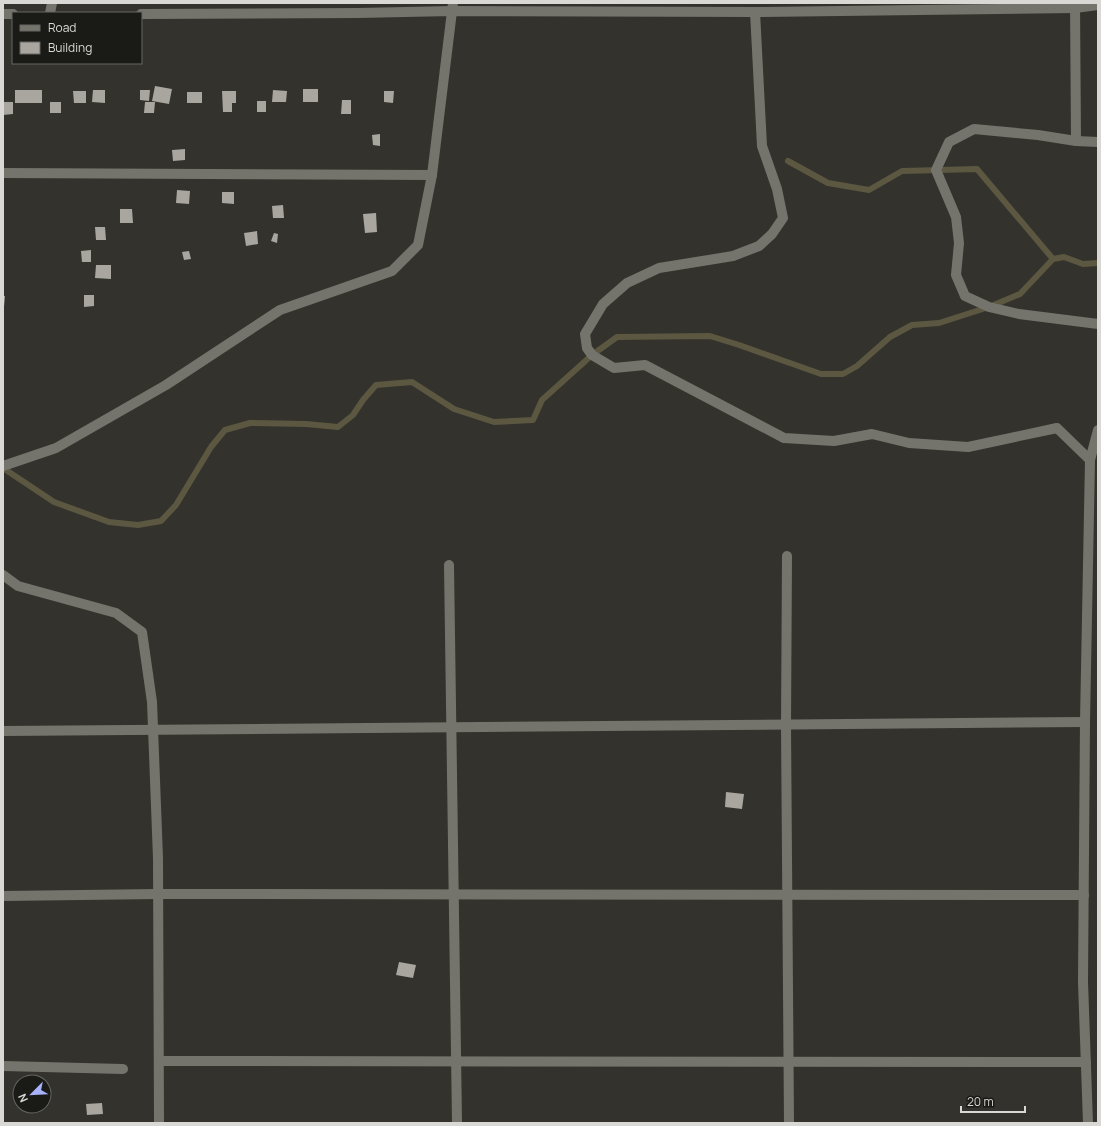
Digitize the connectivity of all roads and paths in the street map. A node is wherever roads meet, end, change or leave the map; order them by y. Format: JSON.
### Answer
{"nodes":[{"id":1,"x":1075,"y":5,"type":"edge"},
{"id":2,"x":1098,"y":5,"type":"edge"},
{"id":3,"x":453,"y":7,"type":"edge"},
{"id":4,"x":755,"y":12,"type":"junction"},
{"id":5,"x":142,"y":14,"type":"edge"},
{"id":6,"x":1076,"y":141,"type":"junction"},
{"id":7,"x":1098,"y":142,"type":"edge"},
{"id":8,"x":3,"y":173,"type":"edge"},
{"id":9,"x":432,"y":175,"type":"junction"},
{"id":10,"x":1098,"y":324,"type":"edge"},
{"id":11,"x":1098,"y":430,"type":"edge"},
{"id":12,"x":1090,"y":460,"type":"junction"},
{"id":13,"x":3,"y":466,"type":"edge"},
{"id":14,"x":787,"y":556,"type":"dead end"},
{"id":15,"x":449,"y":565,"type":"dead end"},
{"id":16,"x":3,"y":575,"type":"edge"},
{"id":17,"x":1084,"y":722,"type":"junction"},
{"id":18,"x":786,"y":725,"type":"junction"},
{"id":19,"x":451,"y":727,"type":"junction"},
{"id":20,"x":153,"y":729,"type":"junction"},
{"id":21,"x":3,"y":731,"type":"edge"},
{"id":22,"x":158,"y":894,"type":"junction"},
{"id":23,"x":454,"y":894,"type":"junction"},
{"id":24,"x":788,"y":895,"type":"junction"},
{"id":25,"x":1084,"y":895,"type":"junction"},
{"id":26,"x":3,"y":896,"type":"edge"},
{"id":27,"x":159,"y":1061,"type":"junction"},
{"id":28,"x":456,"y":1061,"type":"junction"},
{"id":29,"x":789,"y":1062,"type":"junction"},
{"id":30,"x":1086,"y":1062,"type":"junction"},
{"id":31,"x":3,"y":1066,"type":"edge"},
{"id":32,"x":123,"y":1069,"type":"dead end"},
{"id":33,"x":159,"y":1123,"type":"edge"},
{"id":34,"x":457,"y":1123,"type":"edge"},
{"id":35,"x":789,"y":1123,"type":"edge"},
{"id":36,"x":1088,"y":1123,"type":"edge"}],
"edges":[{"from":1,"to":2,"type":"street"},
{"from":1,"to":4,"type":"street"},
{"from":1,"to":6,"type":"street"},
{"from":3,"to":4,"type":"street"},
{"from":3,"to":5,"type":"street"},
{"from":3,"to":9,"type":"street"},
{"from":4,"to":12,"type":"street"},
{"from":6,"to":7,"type":"street"},
{"from":6,"to":10,"type":"street"},
{"from":8,"to":9,"type":"street"},
{"from":9,"to":13,"type":"street"},
{"from":11,"to":12,"type":"street"},
{"from":12,"to":17,"type":"street"},
{"from":14,"to":18,"type":"street"},
{"from":15,"to":19,"type":"street"},
{"from":16,"to":20,"type":"street"},
{"from":17,"to":18,"type":"street"},
{"from":17,"to":25,"type":"street"},
{"from":18,"to":19,"type":"street"},
{"from":18,"to":24,"type":"street"},
{"from":19,"to":20,"type":"street"},
{"from":19,"to":23,"type":"street"},
{"from":20,"to":21,"type":"street"},
{"from":20,"to":22,"type":"street"},
{"from":22,"to":23,"type":"street"},
{"from":22,"to":26,"type":"street"},
{"from":22,"to":27,"type":"street"},
{"from":23,"to":24,"type":"street"},
{"from":23,"to":28,"type":"street"},
{"from":24,"to":25,"type":"street"},
{"from":24,"to":29,"type":"street"},
{"from":25,"to":30,"type":"street"},
{"from":27,"to":28,"type":"street"},
{"from":27,"to":33,"type":"street"},
{"from":28,"to":29,"type":"street"},
{"from":28,"to":34,"type":"street"},
{"from":29,"to":30,"type":"street"},
{"from":29,"to":35,"type":"street"},
{"from":30,"to":36,"type":"street"},
{"from":31,"to":32,"type":"street"}]}
